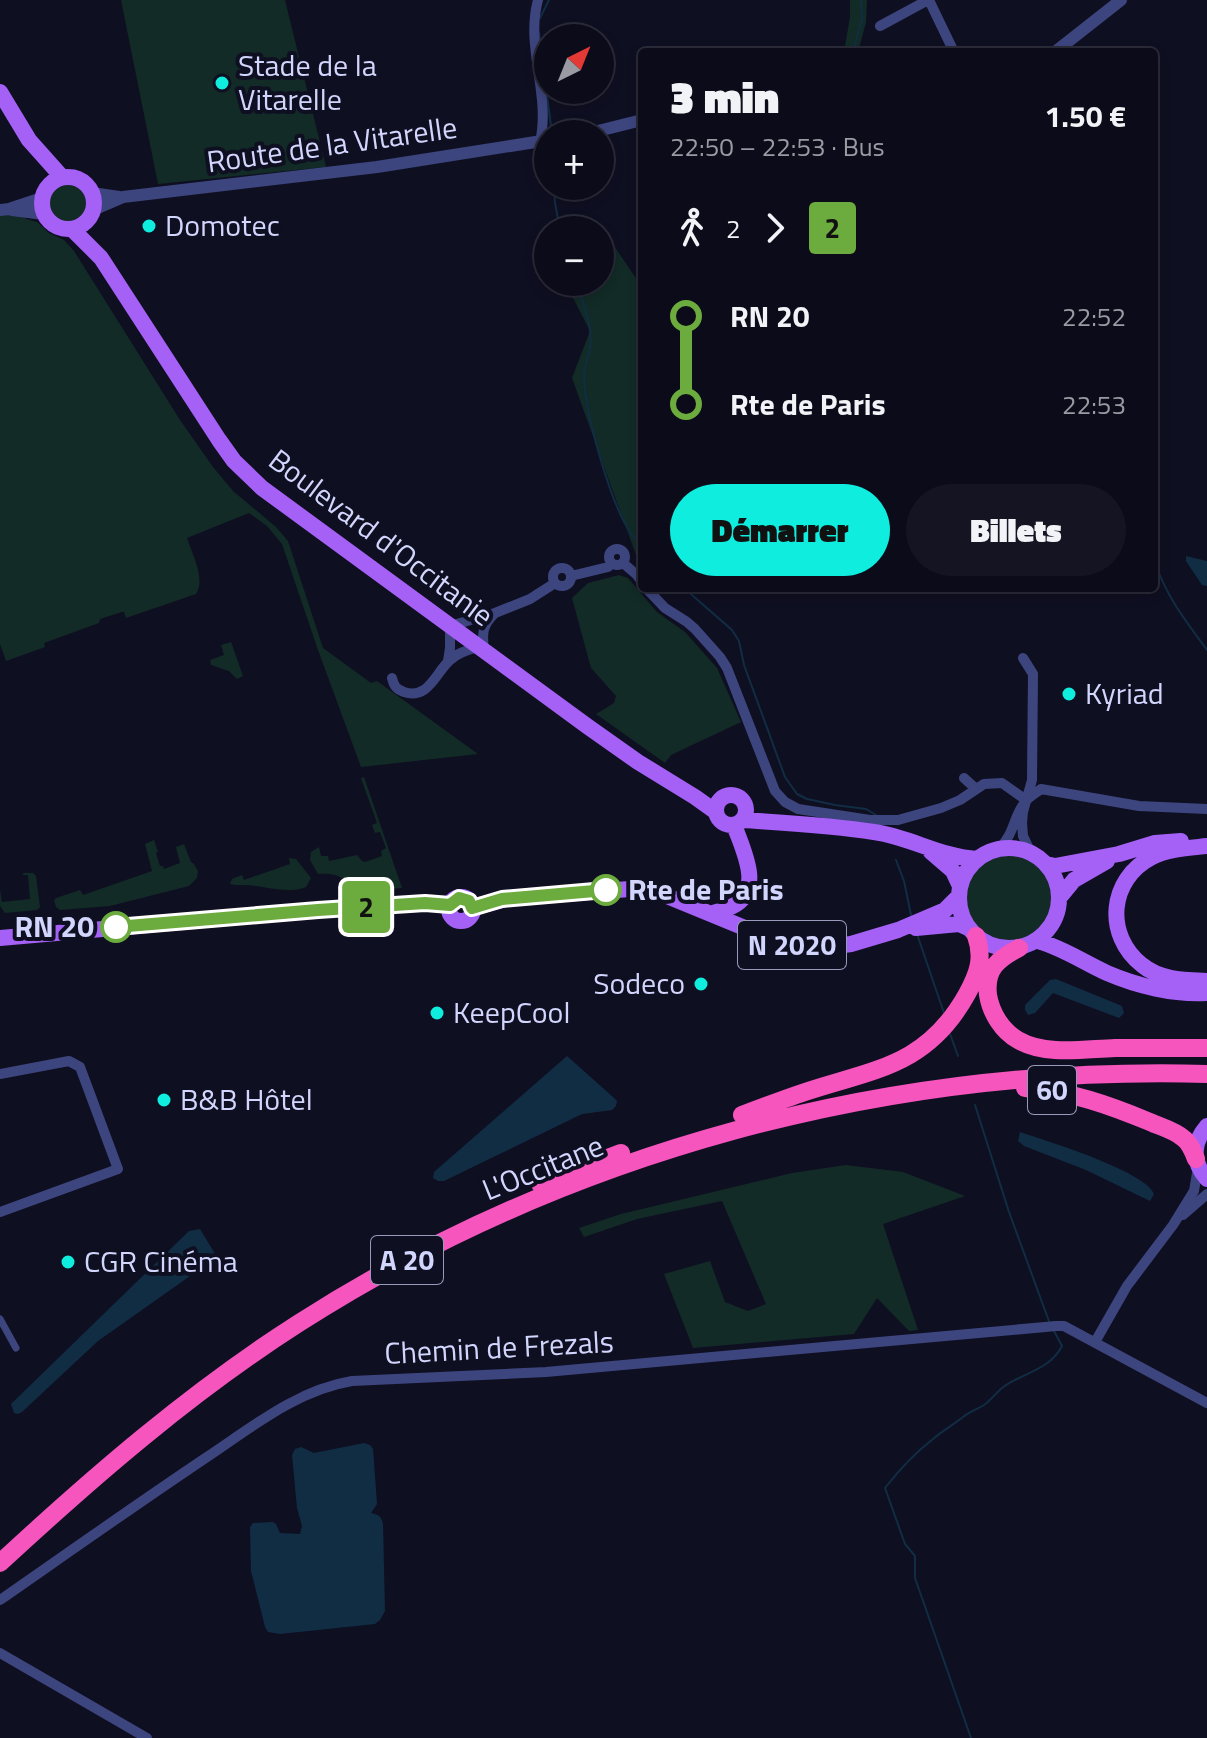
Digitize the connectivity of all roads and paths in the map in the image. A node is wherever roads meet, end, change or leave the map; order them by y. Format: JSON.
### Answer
{"nodes":[{"id":1,"x":538,"y":0,"type":"edge"},
{"id":2,"x":928,"y":0,"type":"edge"},
{"id":3,"x":1113,"y":3,"type":"edge"},
{"id":4,"x":880,"y":26,"type":"dead end"},
{"id":5,"x":952,"y":48,"type":"edge"},
{"id":6,"x":1060,"y":48,"type":"edge"},
{"id":7,"x":0,"y":92,"type":"edge"},
{"id":8,"x":543,"y":120,"type":"edge"},
{"id":9,"x":638,"y":121,"type":"edge"},
{"id":10,"x":614,"y":127,"type":"edge"},
{"id":11,"x":29,"y":140,"type":"junction"},
{"id":12,"x":534,"y":143,"type":"edge"},
{"id":13,"x":62,"y":177,"type":"junction"},
{"id":14,"x":44,"y":200,"type":"junction"},
{"id":15,"x":91,"y":207,"type":"junction"},
{"id":16,"x":5,"y":210,"type":"edge"},
{"id":17,"x":72,"y":229,"type":"junction"},
{"id":18,"x":101,"y":258,"type":"junction"},
{"id":19,"x":638,"y":576,"type":"edge"},
{"id":20,"x":650,"y":592,"type":"edge"},
{"id":21,"x":495,"y":613,"type":"junction"},
{"id":22,"x":450,"y":626,"type":"junction"},
{"id":23,"x":481,"y":649,"type":"junction"},
{"id":24,"x":1023,"y":658,"type":"dead end"},
{"id":25,"x":448,"y":661,"type":"junction"},
{"id":26,"x":392,"y":678,"type":"dead end"},
{"id":27,"x":964,"y":778,"type":"dead end"},
{"id":28,"x":975,"y":788,"type":"junction"},
{"id":29,"x":1026,"y":800,"type":"junction"},
{"id":30,"x":718,"y":806,"type":"junction"},
{"id":31,"x":1207,"y":809,"type":"edge"},
{"id":32,"x":741,"y":817,"type":"junction"},
{"id":33,"x":1207,"y":843,"type":"edge"},
{"id":34,"x":927,"y":848,"type":"junction"},
{"id":35,"x":999,"y":849,"type":"junction"},
{"id":36,"x":1031,"y":853,"type":"junction"},
{"id":37,"x":1119,"y":854,"type":"junction"},
{"id":38,"x":977,"y":859,"type":"junction"},
{"id":39,"x":1046,"y":864,"type":"junction"},
{"id":40,"x":960,"y":891,"type":"junction"},
{"id":41,"x":1060,"y":897,"type":"junction"},
{"id":42,"x":450,"y":908,"type":"junction"},
{"id":43,"x":713,"y":913,"type":"junction"},
{"id":44,"x":1056,"y":917,"type":"junction"},
{"id":45,"x":898,"y":930,"type":"junction"},
{"id":46,"x":972,"y":932,"type":"junction"},
{"id":47,"x":0,"y":938,"type":"edge"},
{"id":48,"x":1038,"y":941,"type":"junction"},
{"id":49,"x":0,"y":947,"type":"edge"},
{"id":50,"x":1019,"y":948,"type":"junction"},
{"id":51,"x":1207,"y":983,"type":"edge"},
{"id":52,"x":1207,"y":993,"type":"edge"},
{"id":53,"x":1207,"y":1048,"type":"edge"},
{"id":54,"x":1207,"y":1061,"type":"edge"},
{"id":55,"x":0,"y":1074,"type":"edge"},
{"id":56,"x":1207,"y":1074,"type":"edge"},
{"id":57,"x":887,"y":1096,"type":"junction"},
{"id":58,"x":742,"y":1115,"type":"junction"},
{"id":59,"x":1207,"y":1126,"type":"edge"},
{"id":60,"x":1200,"y":1168,"type":"edge"},
{"id":61,"x":1207,"y":1194,"type":"edge"},
{"id":62,"x":0,"y":1212,"type":"edge"},
{"id":63,"x":1173,"y":1225,"type":"junction"},
{"id":64,"x":0,"y":1319,"type":"edge"},
{"id":65,"x":1095,"y":1342,"type":"junction"},
{"id":66,"x":16,"y":1348,"type":"dead end"},
{"id":67,"x":1207,"y":1403,"type":"edge"},
{"id":68,"x":0,"y":1547,"type":"edge"},
{"id":69,"x":0,"y":1563,"type":"edge"},
{"id":70,"x":0,"y":1600,"type":"edge"},
{"id":71,"x":0,"y":1653,"type":"edge"},
{"id":72,"x":147,"y":1738,"type":"edge"}],
"edges":[{"from":1,"to":8,"type":"street"},
{"from":2,"to":4,"type":"street"},
{"from":2,"to":5,"type":"street"},
{"from":3,"to":6,"type":"street"},
{"from":7,"to":11,"type":"main road"},
{"from":9,"to":10,"type":"street"},
{"from":11,"to":13,"type":"main road"},
{"from":11,"to":14,"type":"main road"},
{"from":12,"to":15,"type":"street","name":"Route de la Vitarelle"},
{"from":13,"to":14,"type":"main road"},
{"from":13,"to":15,"type":"main road"},
{"from":14,"to":16,"type":"street"},
{"from":14,"to":17,"type":"main road"},
{"from":15,"to":17,"type":"main road"},
{"from":15,"to":18,"type":"main road","name":"Boulevard d'Occitanie"},
{"from":17,"to":18,"type":"main road","name":"Boulevard d'Occitanie"},
{"from":18,"to":22,"type":"main road","name":"Boulevard d'Occitanie"},
{"from":19,"to":21,"type":"street"},
{"from":20,"to":28,"type":"street"},
{"from":21,"to":22,"type":"street"},
{"from":21,"to":23,"type":"street"},
{"from":22,"to":23,"type":"main road","name":"Boulevard d'Occitanie"},
{"from":22,"to":25,"type":"street"},
{"from":23,"to":25,"type":"street"},
{"from":23,"to":30,"type":"main road","name":"Boulevard d'Occitanie"},
{"from":24,"to":29,"type":"street"},
{"from":25,"to":26,"type":"street"},
{"from":27,"to":28,"type":"street"},
{"from":28,"to":29,"type":"street"},
{"from":29,"to":31,"type":"street"},
{"from":29,"to":35,"type":"street"},
{"from":29,"to":36,"type":"street"},
{"from":30,"to":32,"type":"main road","name":"Boulevard d'Occitanie"},
{"from":30,"to":32,"type":"main road","name":"Boulevard d'Occitanie"},
{"from":32,"to":34,"type":"main road","name":"Boulevard d'Occitanie"},
{"from":32,"to":43,"type":"main road"},
{"from":33,"to":37,"type":"main road"},
{"from":33,"to":51,"type":"main road"},
{"from":34,"to":38,"type":"main road","name":"Boulevard d'Occitanie"},
{"from":34,"to":40,"type":"main road","name":"Boulevard d'Occitanie"},
{"from":35,"to":36,"type":"main road"},
{"from":35,"to":38,"type":"main road"},
{"from":36,"to":39,"type":"main road"},
{"from":37,"to":39,"type":"main road"},
{"from":37,"to":41,"type":"main road"},
{"from":38,"to":40,"type":"main road"},
{"from":39,"to":41,"type":"main road"},
{"from":40,"to":45,"type":"main road","number":"N 2020"},
{"from":40,"to":46,"type":"main road"},
{"from":41,"to":44,"type":"main road"},
{"from":42,"to":43,"type":"main road","number":"N 2020"},
{"from":42,"to":47,"type":"main road"},
{"from":42,"to":49,"type":"main road"},
{"from":43,"to":45,"type":"main road","number":"N 2020"},
{"from":44,"to":48,"type":"main road"},
{"from":44,"to":51,"type":"main road"},
{"from":45,"to":46,"type":"main road","number":"N 2020"},
{"from":46,"to":50,"type":"main road"},
{"from":46,"to":58,"type":"highway"},
{"from":48,"to":50,"type":"main road"},
{"from":48,"to":52,"type":"main road"},
{"from":50,"to":53,"type":"highway","number":"60"},
{"from":54,"to":58,"type":"highway","name":"L'Occitane","number":"A 20"},
{"from":55,"to":62,"type":"street"},
{"from":56,"to":57,"type":"highway","name":"L'Occitane","number":"A 20"},
{"from":57,"to":60,"type":"highway","number":"60"},
{"from":57,"to":69,"type":"highway","name":"L'Occitane","number":"A 20"},
{"from":58,"to":68,"type":"highway","name":"L'Occitane","number":"A 20"},
{"from":59,"to":60,"type":"main road"},
{"from":60,"to":63,"type":"street"},
{"from":61,"to":63,"type":"street"},
{"from":63,"to":65,"type":"street"},
{"from":64,"to":66,"type":"street"},
{"from":65,"to":67,"type":"street"},
{"from":65,"to":70,"type":"street","name":"Chemin de Frezals"},
{"from":71,"to":72,"type":"street"}]}
